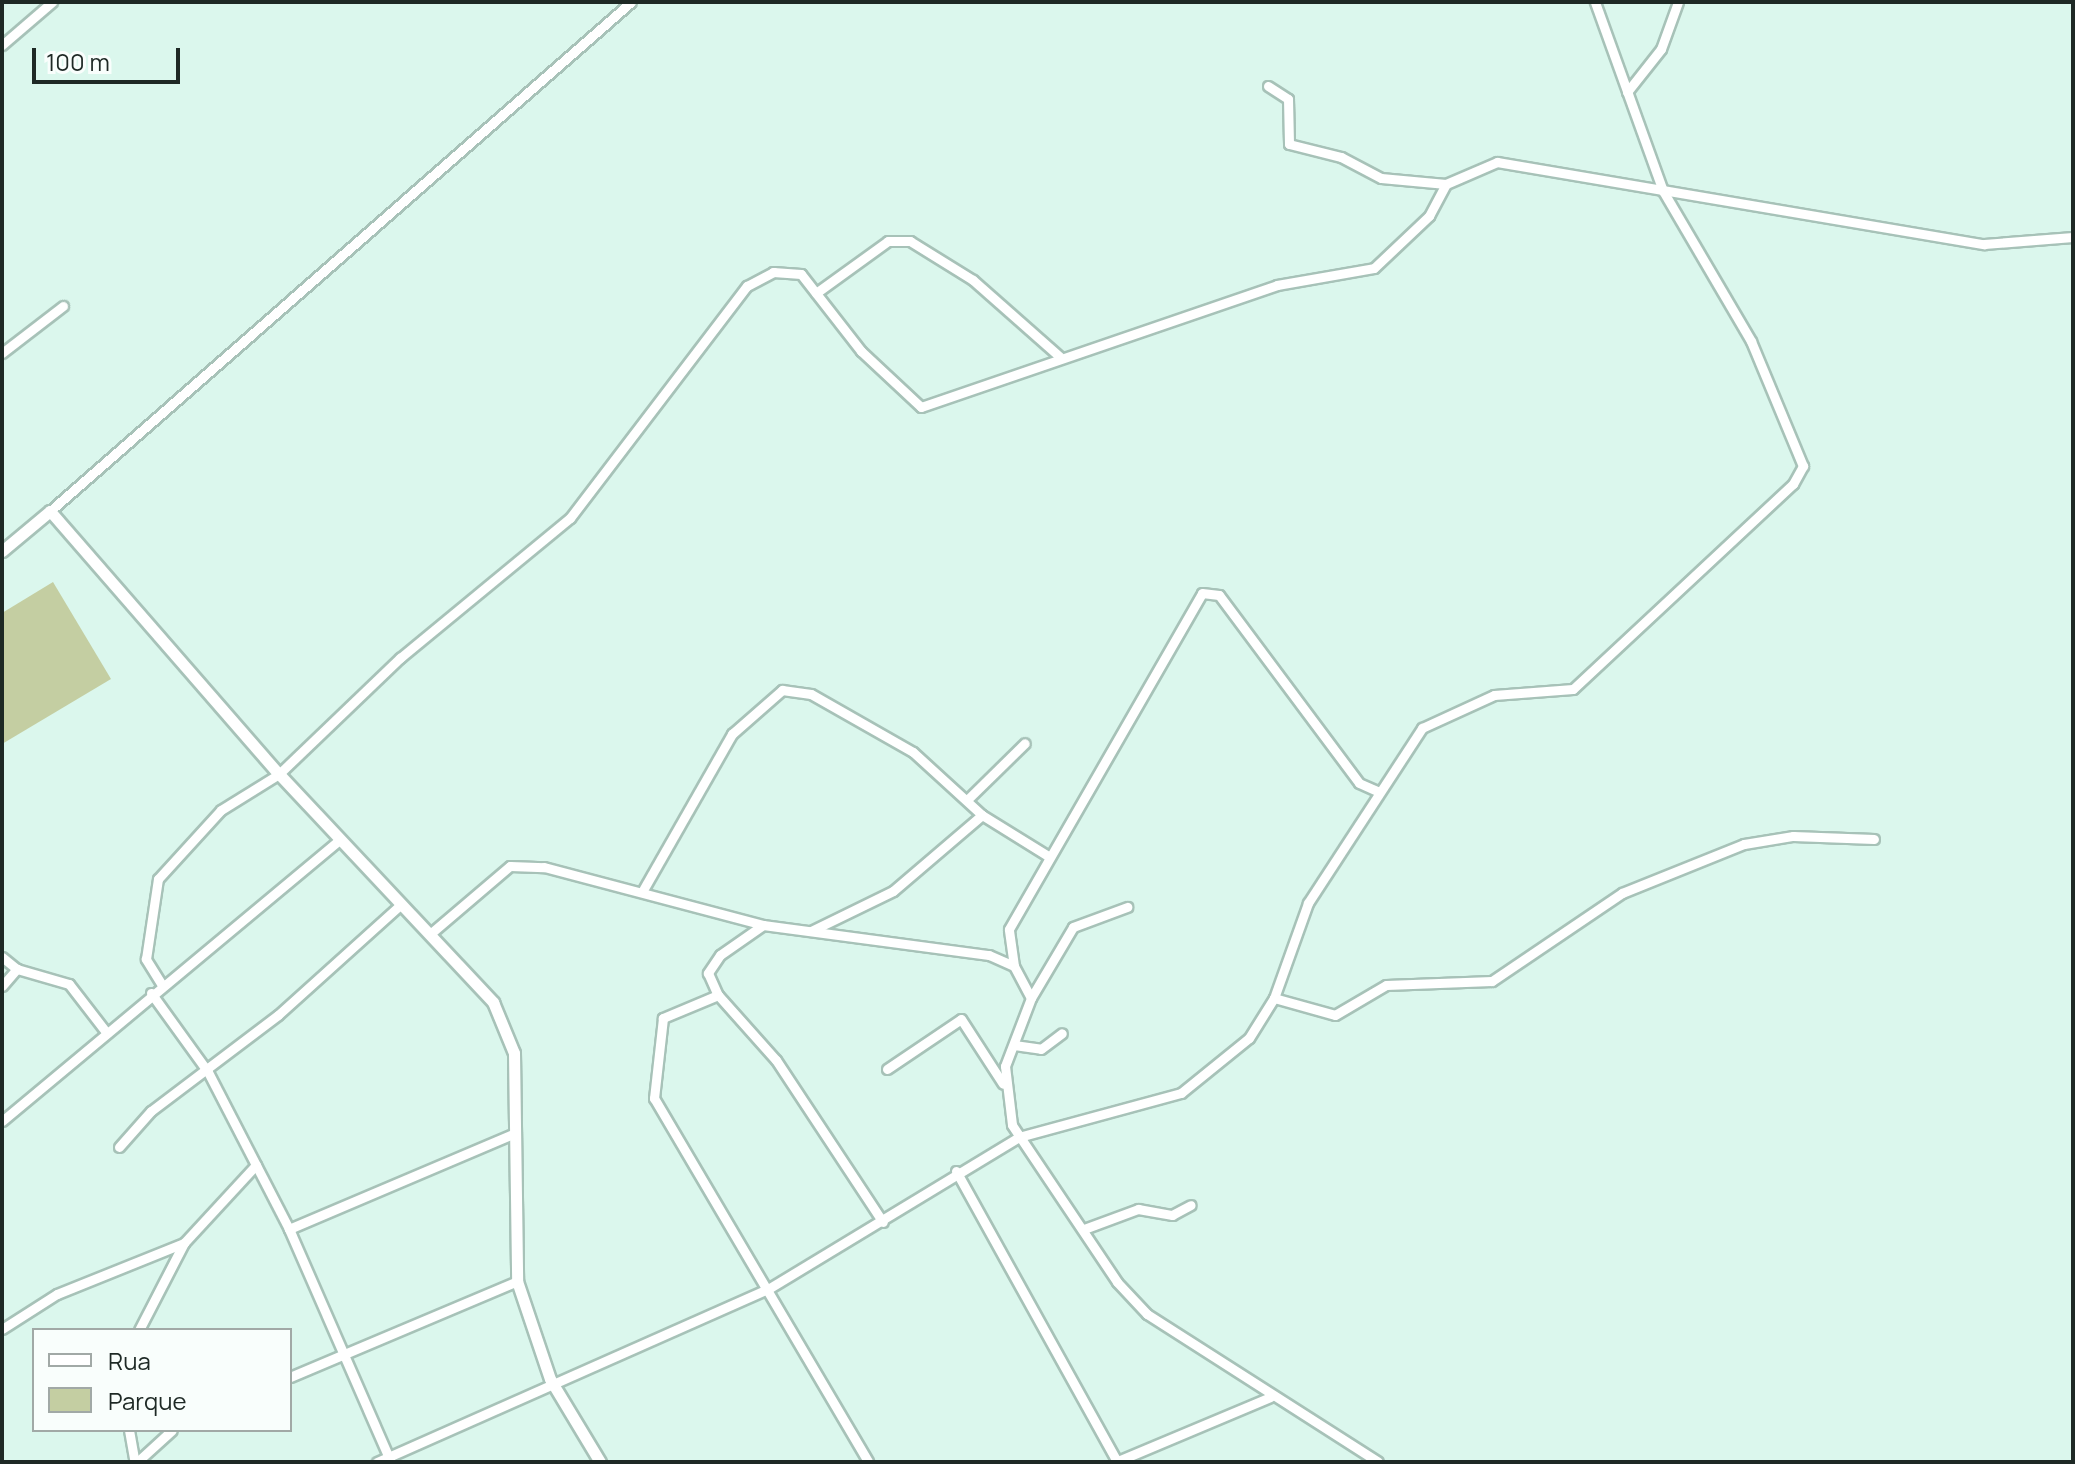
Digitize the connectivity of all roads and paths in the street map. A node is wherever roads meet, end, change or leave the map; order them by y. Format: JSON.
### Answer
{"nodes":[{"id":1,"x":52,"y":2,"type":"edge"},
{"id":2,"x":631,"y":2,"type":"edge"},
{"id":3,"x":1595,"y":2,"type":"edge"},
{"id":4,"x":1678,"y":2,"type":"edge"},
{"id":5,"x":2,"y":45,"type":"edge"},
{"id":6,"x":1268,"y":86,"type":"dead end"},
{"id":7,"x":1627,"y":92,"type":"junction"},
{"id":8,"x":1446,"y":184,"type":"junction"},
{"id":9,"x":1663,"y":191,"type":"junction"},
{"id":10,"x":2073,"y":237,"type":"edge"},
{"id":11,"x":816,"y":293,"type":"junction"},
{"id":12,"x":63,"y":306,"type":"dead end"},
{"id":13,"x":2,"y":353,"type":"edge"},
{"id":14,"x":1059,"y":356,"type":"junction"},
{"id":15,"x":50,"y":511,"type":"junction"},
{"id":16,"x":2,"y":551,"type":"edge"},
{"id":17,"x":1025,"y":743,"type":"dead end"},
{"id":18,"x":279,"y":774,"type":"junction"},
{"id":19,"x":1379,"y":792,"type":"junction"},
{"id":20,"x":969,"y":798,"type":"junction"},
{"id":21,"x":982,"y":815,"type":"junction"},
{"id":22,"x":1874,"y":839,"type":"dead end"},
{"id":23,"x":339,"y":840,"type":"junction"},
{"id":24,"x":1048,"y":856,"type":"junction"},
{"id":25,"x":643,"y":890,"type":"junction"},
{"id":26,"x":400,"y":905,"type":"junction"},
{"id":27,"x":1127,"y":907,"type":"dead end"},
{"id":28,"x":763,"y":925,"type":"junction"},
{"id":29,"x":811,"y":931,"type":"junction"},
{"id":30,"x":430,"y":934,"type":"junction"},
{"id":31,"x":2,"y":957,"type":"edge"},
{"id":32,"x":1014,"y":966,"type":"junction"},
{"id":33,"x":17,"y":969,"type":"junction"},
{"id":34,"x":162,"y":985,"type":"junction"},
{"id":35,"x":2,"y":986,"type":"edge"},
{"id":36,"x":151,"y":993,"type":"junction"},
{"id":37,"x":718,"y":995,"type":"junction"},
{"id":38,"x":1031,"y":998,"type":"junction"},
{"id":39,"x":1274,"y":998,"type":"junction"},
{"id":40,"x":106,"y":1032,"type":"junction"},
{"id":41,"x":1062,"y":1033,"type":"dead end"},
{"id":42,"x":1014,"y":1045,"type":"junction"},
{"id":43,"x":887,"y":1069,"type":"dead end"},
{"id":44,"x":208,"y":1072,"type":"junction"},
{"id":45,"x":1003,"y":1084,"type":"junction"},
{"id":46,"x":2,"y":1121,"type":"edge"},
{"id":47,"x":515,"y":1133,"type":"junction"},
{"id":48,"x":1019,"y":1137,"type":"junction"},
{"id":49,"x":119,"y":1147,"type":"dead end"},
{"id":50,"x":256,"y":1165,"type":"junction"},
{"id":51,"x":956,"y":1171,"type":"junction"},
{"id":52,"x":1191,"y":1205,"type":"dead end"},
{"id":53,"x":883,"y":1222,"type":"junction"},
{"id":54,"x":289,"y":1229,"type":"junction"},
{"id":55,"x":1084,"y":1229,"type":"junction"},
{"id":56,"x":184,"y":1243,"type":"junction"},
{"id":57,"x":517,"y":1281,"type":"junction"},
{"id":58,"x":768,"y":1289,"type":"junction"},
{"id":59,"x":140,"y":1328,"type":"edge"},
{"id":60,"x":2,"y":1329,"type":"edge"},
{"id":61,"x":347,"y":1354,"type":"junction"},
{"id":62,"x":292,"y":1376,"type":"edge"},
{"id":63,"x":550,"y":1379,"type":"junction"},
{"id":64,"x":1270,"y":1397,"type":"junction"},
{"id":65,"x":129,"y":1432,"type":"edge"},
{"id":66,"x":170,"y":1432,"type":"edge"},
{"id":67,"x":389,"y":1459,"type":"edge"},
{"id":68,"x":134,"y":1461,"type":"edge"},
{"id":69,"x":377,"y":1462,"type":"edge"},
{"id":70,"x":600,"y":1462,"type":"edge"},
{"id":71,"x":868,"y":1462,"type":"edge"},
{"id":72,"x":1117,"y":1462,"type":"edge"},
{"id":73,"x":1378,"y":1462,"type":"edge"}],
"edges":[{"from":1,"to":5,"type":"street"},
{"from":2,"to":15,"type":"street"},
{"from":3,"to":7,"type":"street"},
{"from":4,"to":7,"type":"street"},
{"from":6,"to":8,"type":"street"},
{"from":7,"to":9,"type":"street"},
{"from":8,"to":9,"type":"street"},
{"from":8,"to":14,"type":"street"},
{"from":9,"to":10,"type":"street"},
{"from":9,"to":19,"type":"street"},
{"from":11,"to":14,"type":"street"},
{"from":11,"to":14,"type":"street"},
{"from":11,"to":18,"type":"street"},
{"from":12,"to":13,"type":"street"},
{"from":15,"to":16,"type":"street"},
{"from":15,"to":18,"type":"street"},
{"from":17,"to":20,"type":"street"},
{"from":18,"to":23,"type":"street"},
{"from":18,"to":34,"type":"street"},
{"from":19,"to":24,"type":"street"},
{"from":19,"to":39,"type":"street"},
{"from":20,"to":21,"type":"street"},
{"from":20,"to":25,"type":"street"},
{"from":21,"to":24,"type":"street"},
{"from":21,"to":29,"type":"street"},
{"from":22,"to":39,"type":"street"},
{"from":23,"to":26,"type":"street"},
{"from":23,"to":34,"type":"street"},
{"from":24,"to":32,"type":"street"},
{"from":25,"to":28,"type":"street"},
{"from":25,"to":30,"type":"street"},
{"from":26,"to":30,"type":"street"},
{"from":26,"to":44,"type":"street"},
{"from":27,"to":38,"type":"street"},
{"from":28,"to":29,"type":"street"},
{"from":28,"to":37,"type":"street"},
{"from":29,"to":32,"type":"street"},
{"from":30,"to":47,"type":"street"},
{"from":31,"to":33,"type":"street"},
{"from":32,"to":38,"type":"street"},
{"from":33,"to":35,"type":"street"},
{"from":33,"to":40,"type":"street"},
{"from":34,"to":36,"type":"street"},
{"from":36,"to":40,"type":"street"},
{"from":36,"to":44,"type":"street"},
{"from":37,"to":53,"type":"street"},
{"from":37,"to":58,"type":"street"},
{"from":38,"to":42,"type":"street"},
{"from":39,"to":48,"type":"street"},
{"from":40,"to":46,"type":"street"},
{"from":41,"to":42,"type":"street"},
{"from":42,"to":45,"type":"street"},
{"from":43,"to":45,"type":"street"},
{"from":44,"to":49,"type":"street"},
{"from":44,"to":50,"type":"street"},
{"from":45,"to":48,"type":"street"},
{"from":47,"to":54,"type":"street"},
{"from":47,"to":57,"type":"street"},
{"from":48,"to":51,"type":"street"},
{"from":48,"to":55,"type":"street"},
{"from":50,"to":54,"type":"street"},
{"from":50,"to":56,"type":"street"},
{"from":51,"to":53,"type":"street"},
{"from":51,"to":72,"type":"street"},
{"from":52,"to":55,"type":"street"},
{"from":53,"to":58,"type":"street"},
{"from":54,"to":61,"type":"street"},
{"from":55,"to":64,"type":"street"},
{"from":56,"to":59,"type":"street"},
{"from":56,"to":60,"type":"street"},
{"from":57,"to":61,"type":"street"},
{"from":57,"to":63,"type":"street"},
{"from":58,"to":63,"type":"street"},
{"from":58,"to":71,"type":"street"},
{"from":61,"to":62,"type":"street"},
{"from":61,"to":67,"type":"street"},
{"from":63,"to":67,"type":"street"},
{"from":63,"to":70,"type":"street"},
{"from":64,"to":72,"type":"street"},
{"from":64,"to":73,"type":"street"},
{"from":65,"to":68,"type":"street"},
{"from":66,"to":68,"type":"street"},
{"from":67,"to":69,"type":"street"}]}
